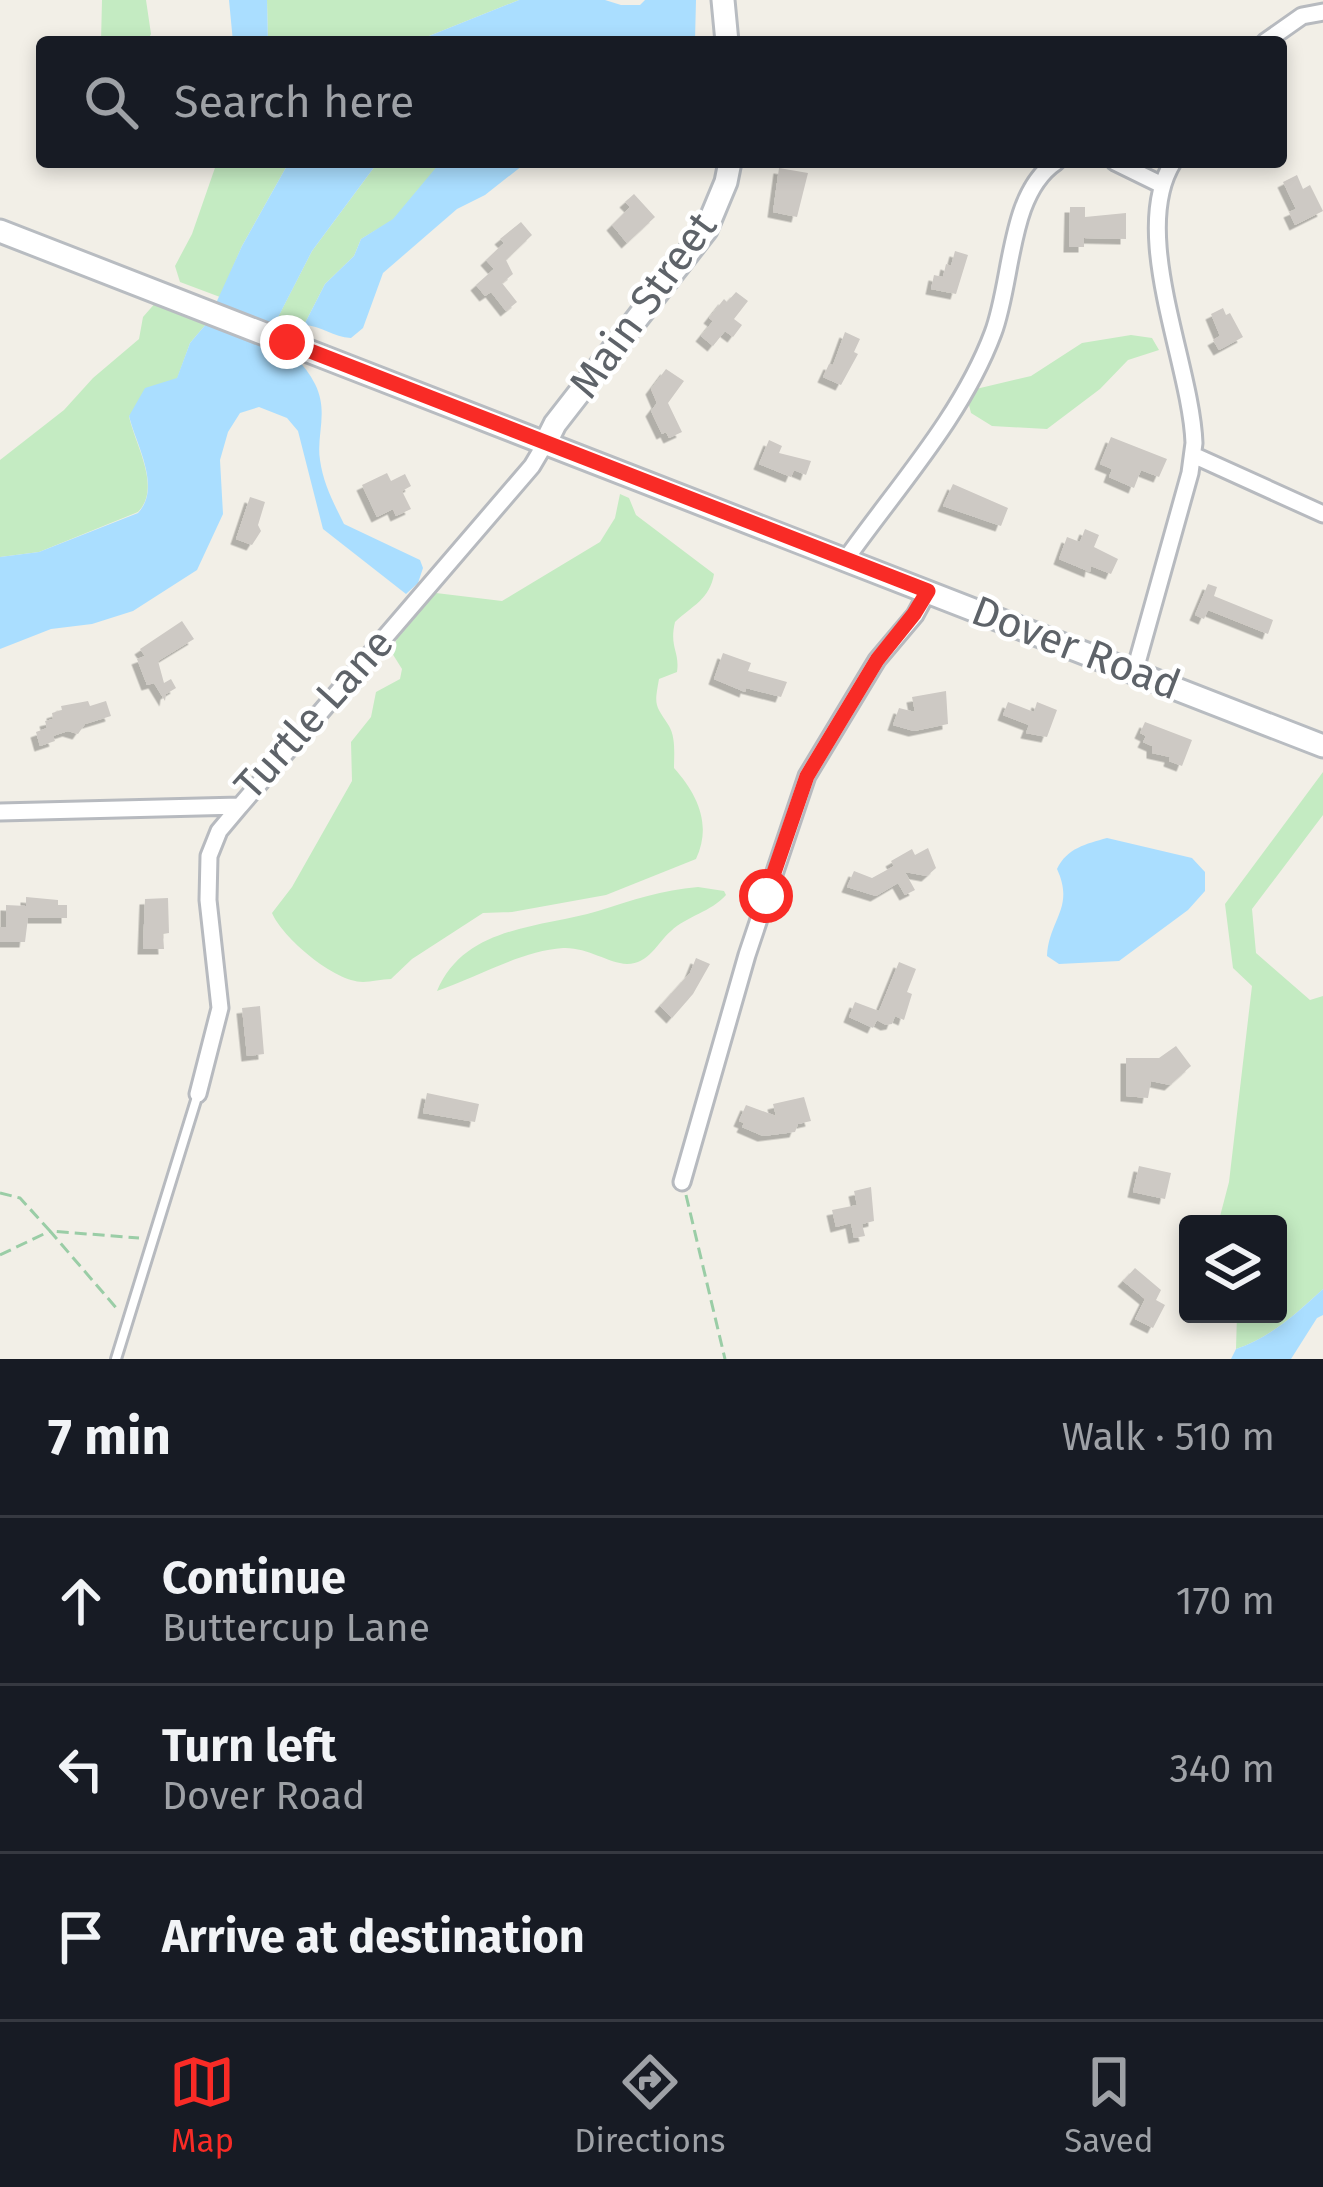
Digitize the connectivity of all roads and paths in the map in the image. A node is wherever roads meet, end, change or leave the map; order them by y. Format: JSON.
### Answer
{"nodes":[{"id":1,"x":723,"y":0,"type":"edge"},
{"id":2,"x":1323,"y":12,"type":"edge"},
{"id":3,"x":726,"y":36,"type":"edge"},
{"id":4,"x":1274,"y":36,"type":"edge"},
{"id":5,"x":729,"y":168,"type":"edge"},
{"id":6,"x":1050,"y":168,"type":"edge"},
{"id":7,"x":1127,"y":168,"type":"edge"},
{"id":8,"x":1170,"y":168,"type":"edge"},
{"id":9,"x":1162,"y":185,"type":"junction"},
{"id":10,"x":0,"y":231,"type":"edge"},
{"id":11,"x":545,"y":444,"type":"junction"},
{"id":12,"x":1193,"y":455,"type":"junction"},
{"id":13,"x":1323,"y":514,"type":"edge"},
{"id":14,"x":846,"y":559,"type":"junction"},
{"id":15,"x":928,"y":591,"type":"junction"},
{"id":16,"x":1135,"y":670,"type":"junction"},
{"id":17,"x":1323,"y":746,"type":"edge"},
{"id":18,"x":240,"y":806,"type":"junction"},
{"id":19,"x":0,"y":812,"type":"edge"},
{"id":20,"x":198,"y":1094,"type":"joint"},
{"id":21,"x":682,"y":1182,"type":"joint"},
{"id":22,"x":0,"y":1193,"type":"edge"},
{"id":23,"x":50,"y":1231,"type":"junction"},
{"id":24,"x":156,"y":1240,"type":"junction"},
{"id":25,"x":0,"y":1255,"type":"edge"},
{"id":26,"x":128,"y":1322,"type":"junction"},
{"id":27,"x":116,"y":1359,"type":"edge"},
{"id":28,"x":725,"y":1359,"type":"edge"}],
"edges":[{"from":1,"to":3,"type":"street"},
{"from":2,"to":4,"type":"street"},
{"from":5,"to":11,"type":"street","name":"Main Street"},
{"from":6,"to":14,"type":"street"},
{"from":7,"to":9,"type":"street"},
{"from":8,"to":9,"type":"street"},
{"from":9,"to":12,"type":"street"},
{"from":10,"to":11,"type":"street","name":"Dover Road"},
{"from":11,"to":14,"type":"street","name":"Dover Road"},
{"from":11,"to":18,"type":"street","name":"Turtle Lane"},
{"from":12,"to":13,"type":"street"},
{"from":12,"to":16,"type":"street"},
{"from":14,"to":15,"type":"street","name":"Dover Road"},
{"from":15,"to":16,"type":"street","name":"Dover Road"},
{"from":15,"to":21,"type":"street"},
{"from":16,"to":17,"type":"street","name":"Dover Road"},
{"from":18,"to":19,"type":"street","name":"Turtle Lane"},
{"from":18,"to":20,"type":"street"},
{"from":20,"to":24,"type":"lane"},
{"from":21,"to":28,"type":"path"},
{"from":22,"to":23,"type":"path"},
{"from":23,"to":24,"type":"path"},
{"from":23,"to":25,"type":"path"},
{"from":23,"to":26,"type":"path"},
{"from":24,"to":26,"type":"lane"},
{"from":26,"to":27,"type":"lane"}]}
